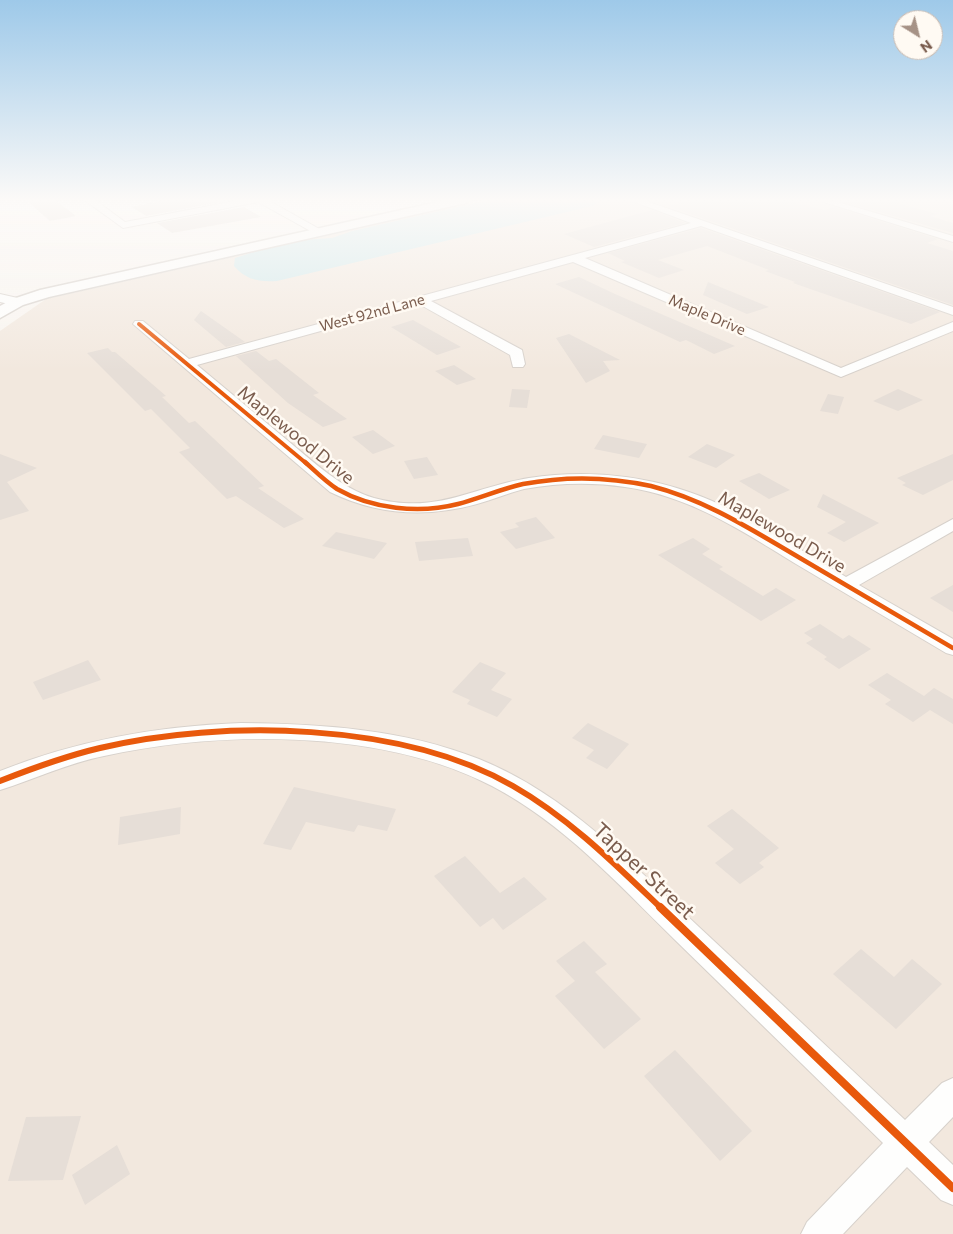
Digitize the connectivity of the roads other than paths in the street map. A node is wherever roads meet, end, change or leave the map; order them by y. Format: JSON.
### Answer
{"nodes":[{"id":1,"x":206,"y":257,"type":"edge"},
{"id":2,"x":579,"y":257,"type":"edge"},
{"id":3,"x":798,"y":257,"type":"edge"},
{"id":4,"x":574,"y":258,"type":"junction"},
{"id":5,"x":0,"y":298,"type":"edge"},
{"id":6,"x":420,"y":300,"type":"junction"},
{"id":7,"x":18,"y":302,"type":"junction"},
{"id":8,"x":953,"y":311,"type":"edge"},
{"id":9,"x":0,"y":313,"type":"edge"},
{"id":10,"x":139,"y":324,"type":"dead end"},
{"id":11,"x":953,"y":326,"type":"edge"},
{"id":12,"x":186,"y":364,"type":"junction"},
{"id":13,"x":518,"y":364,"type":"dead end"},
{"id":14,"x":953,"y":524,"type":"edge"},
{"id":15,"x":845,"y":585,"type":"junction"},
{"id":16,"x":953,"y":648,"type":"edge"},
{"id":17,"x":0,"y":782,"type":"edge"},
{"id":18,"x":953,"y":1094,"type":"edge"},
{"id":19,"x":906,"y":1143,"type":"junction"},
{"id":20,"x":953,"y":1188,"type":"edge"},
{"id":21,"x":819,"y":1234,"type":"edge"}],
"edges":[{"from":1,"to":7,"type":"street"},
{"from":2,"to":4,"type":"street","name":"West 92nd Lane"},
{"from":3,"to":8,"type":"street"},
{"from":4,"to":6,"type":"street","name":"West 92nd Lane"},
{"from":4,"to":11,"type":"street","name":"Maple Drive"},
{"from":5,"to":7,"type":"street"},
{"from":6,"to":12,"type":"street","name":"West 92nd Lane"},
{"from":6,"to":13,"type":"street"},
{"from":7,"to":9,"type":"street"},
{"from":10,"to":12,"type":"street","name":"Maplewood Drive"},
{"from":12,"to":15,"type":"street","name":"Maplewood Drive"},
{"from":14,"to":15,"type":"street"},
{"from":15,"to":16,"type":"street","name":"Maplewood Drive"},
{"from":17,"to":19,"type":"street","name":"Tapper Street"},
{"from":18,"to":19,"type":"street"},
{"from":19,"to":20,"type":"street","name":"Tapper Street"},
{"from":19,"to":21,"type":"street"}]}
